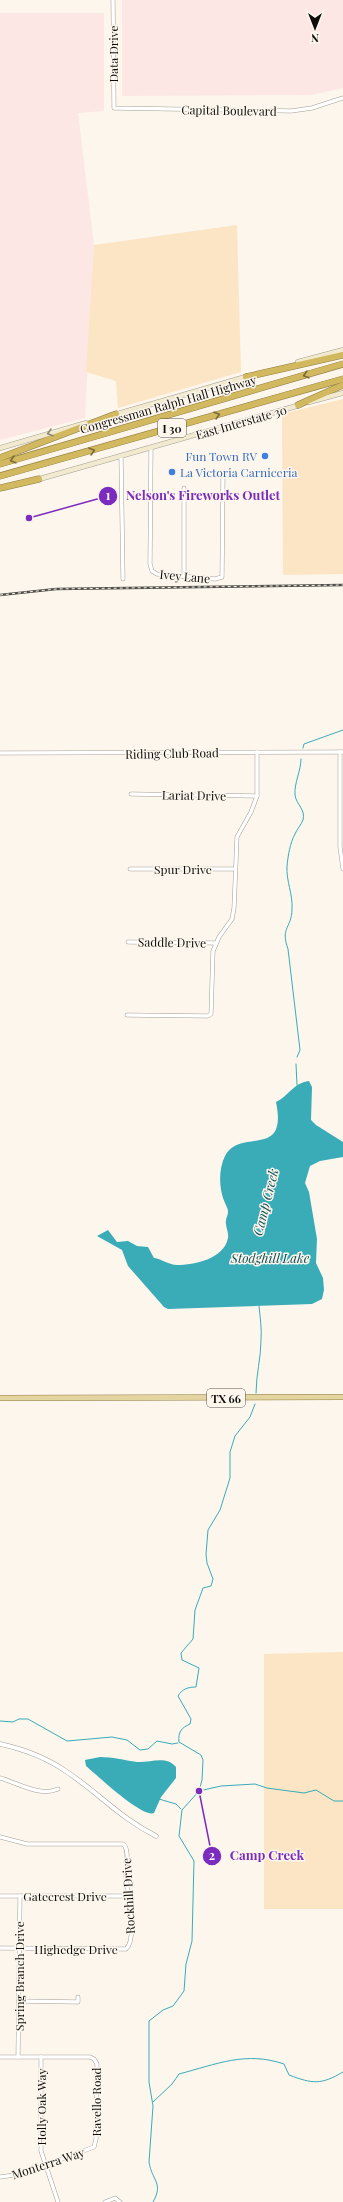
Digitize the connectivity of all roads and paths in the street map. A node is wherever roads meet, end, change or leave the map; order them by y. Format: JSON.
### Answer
{"nodes":[{"id":1,"x":113,"y":0,"type":"edge"},
{"id":2,"x":343,"y":98,"type":"edge"},
{"id":3,"x":114,"y":108,"type":"joint"},
{"id":4,"x":343,"y":350,"type":"edge"},
{"id":5,"x":343,"y":355,"type":"edge"},
{"id":6,"x":343,"y":364,"type":"edge"},
{"id":7,"x":246,"y":377,"type":"junction"},
{"id":8,"x":343,"y":379,"type":"edge"},
{"id":9,"x":343,"y":385,"type":"edge"},
{"id":10,"x":343,"y":393,"type":"edge"},
{"id":11,"x":298,"y":405,"type":"junction"},
{"id":12,"x":116,"y":414,"type":"junction"},
{"id":13,"x":151,"y":447,"type":"junction"},
{"id":14,"x":0,"y":448,"type":"edge"},
{"id":15,"x":121,"y":456,"type":"junction"},
{"id":16,"x":0,"y":458,"type":"edge"},
{"id":17,"x":0,"y":464,"type":"edge"},
{"id":18,"x":223,"y":473,"type":"dead end"},
{"id":19,"x":0,"y":476,"type":"edge"},
{"id":20,"x":39,"y":479,"type":"joint"},
{"id":21,"x":184,"y":488,"type":"dead end"},
{"id":22,"x":0,"y":489,"type":"edge"},
{"id":23,"x":184,"y":576,"type":"junction"},
{"id":24,"x":123,"y":579,"type":"dead end"},
{"id":25,"x":257,"y":752,"type":"junction"},
{"id":26,"x":342,"y":752,"type":"edge"},
{"id":27,"x":0,"y":753,"type":"edge"},
{"id":28,"x":131,"y":794,"type":"dead end"},
{"id":29,"x":342,"y":794,"type":"edge"},
{"id":30,"x":257,"y":796,"type":"junction"},
{"id":31,"x":130,"y":869,"type":"dead end"},
{"id":32,"x":235,"y":869,"type":"junction"},
{"id":33,"x":343,"y":869,"type":"edge"},
{"id":34,"x":128,"y":942,"type":"dead end"},
{"id":35,"x":216,"y":943,"type":"junction"},
{"id":36,"x":127,"y":1015,"type":"dead end"},
{"id":37,"x":343,"y":1397,"type":"edge"},
{"id":38,"x":0,"y":1398,"type":"edge"},
{"id":39,"x":0,"y":1744,"type":"edge"},
{"id":40,"x":0,"y":1778,"type":"edge"},
{"id":41,"x":58,"y":1789,"type":"dead end"},
{"id":42,"x":156,"y":1836,"type":"dead end"},
{"id":43,"x":0,"y":1837,"type":"edge"},
{"id":44,"x":0,"y":1896,"type":"edge"},
{"id":45,"x":20,"y":1896,"type":"junction"},
{"id":46,"x":130,"y":1896,"type":"junction"},
{"id":47,"x":128,"y":1947,"type":"joint"},
{"id":48,"x":0,"y":1948,"type":"edge"},
{"id":49,"x":19,"y":1948,"type":"junction"},
{"id":50,"x":78,"y":1997,"type":"dead end"},
{"id":51,"x":19,"y":2001,"type":"junction"},
{"id":52,"x":0,"y":2057,"type":"edge"},
{"id":53,"x":18,"y":2057,"type":"junction"},
{"id":54,"x":41,"y":2057,"type":"junction"},
{"id":55,"x":95,"y":2145,"type":"joint"},
{"id":56,"x":44,"y":2166,"type":"junction"},
{"id":57,"x":0,"y":2177,"type":"edge"},
{"id":58,"x":58,"y":2202,"type":"edge"},
{"id":59,"x":105,"y":2202,"type":"edge"},
{"id":60,"x":120,"y":2202,"type":"edge"}],
"edges":[{"from":1,"to":3,"type":"street","name":"Data Drive"},
{"from":2,"to":3,"type":"street","name":"Capital Boulevard"},
{"from":4,"to":7,"type":"main road"},
{"from":5,"to":7,"type":"highway"},
{"from":6,"to":17,"type":"highway","name":"Congressman Ralph Hall Highway","number":"I 30","one_way":true},
{"from":7,"to":12,"type":"main road"},
{"from":19,"to":8,"type":"highway","name":"Congressman Ralph Hall Highway","number":"I 30","one_way":true},
{"from":9,"to":11,"type":"highway"},
{"from":10,"to":11,"type":"main road","name":"East Interstate 30"},
{"from":11,"to":13,"type":"main road","name":"East Interstate 30"},
{"from":12,"to":14,"type":"main road","one_way":true},
{"from":12,"to":16,"type":"highway"},
{"from":13,"to":15,"type":"main road","name":"East Interstate 30"},
{"from":13,"to":23,"type":"street","name":"Ivey Lane"},
{"from":15,"to":20,"type":"main road","name":"East Interstate 30"},
{"from":15,"to":24,"type":"street"},
{"from":18,"to":23,"type":"street","name":"Ivey Lane"},
{"from":20,"to":22,"type":"highway"},
{"from":21,"to":23,"type":"street"},
{"from":25,"to":26,"type":"street","name":"Riding Club Road"},
{"from":25,"to":27,"type":"street","name":"Riding Club Road"},
{"from":25,"to":30,"type":"street"},
{"from":26,"to":29,"type":"street"},
{"from":28,"to":30,"type":"street","name":"Lariat Drive"},
{"from":29,"to":33,"type":"street"},
{"from":30,"to":32,"type":"street"},
{"from":31,"to":32,"type":"street","name":"Spur Drive"},
{"from":32,"to":35,"type":"street"},
{"from":34,"to":35,"type":"street","name":"Saddle Drive"},
{"from":35,"to":36,"type":"street"},
{"from":37,"to":38,"type":"main road","number":"TX 66"},
{"from":39,"to":42,"type":"street"},
{"from":40,"to":41,"type":"street"},
{"from":43,"to":46,"type":"street","name":"Rockhill Drive"},
{"from":44,"to":45,"type":"street","name":"Gatecrest Drive"},
{"from":45,"to":46,"type":"street","name":"Gatecrest Drive"},
{"from":45,"to":49,"type":"street","name":"Spring Branch Drive"},
{"from":46,"to":47,"type":"street","name":"Rockhill Drive"},
{"from":47,"to":49,"type":"street","name":"Highedge Drive"},
{"from":48,"to":49,"type":"street","name":"Highedge Drive"},
{"from":49,"to":51,"type":"street","name":"Spring Branch Drive"},
{"from":50,"to":51,"type":"street"},
{"from":51,"to":53,"type":"street","name":"Spring Branch Drive"},
{"from":52,"to":53,"type":"street"},
{"from":53,"to":54,"type":"street"},
{"from":54,"to":55,"type":"street","name":"Ravello Road"},
{"from":54,"to":56,"type":"street","name":"Holly Oak Way"},
{"from":55,"to":56,"type":"street","name":"Monterra Way"},
{"from":56,"to":57,"type":"street","name":"Monterra Way"},
{"from":56,"to":58,"type":"street","name":"Holly Oak Way"},
{"from":59,"to":60,"type":"street"}]}
